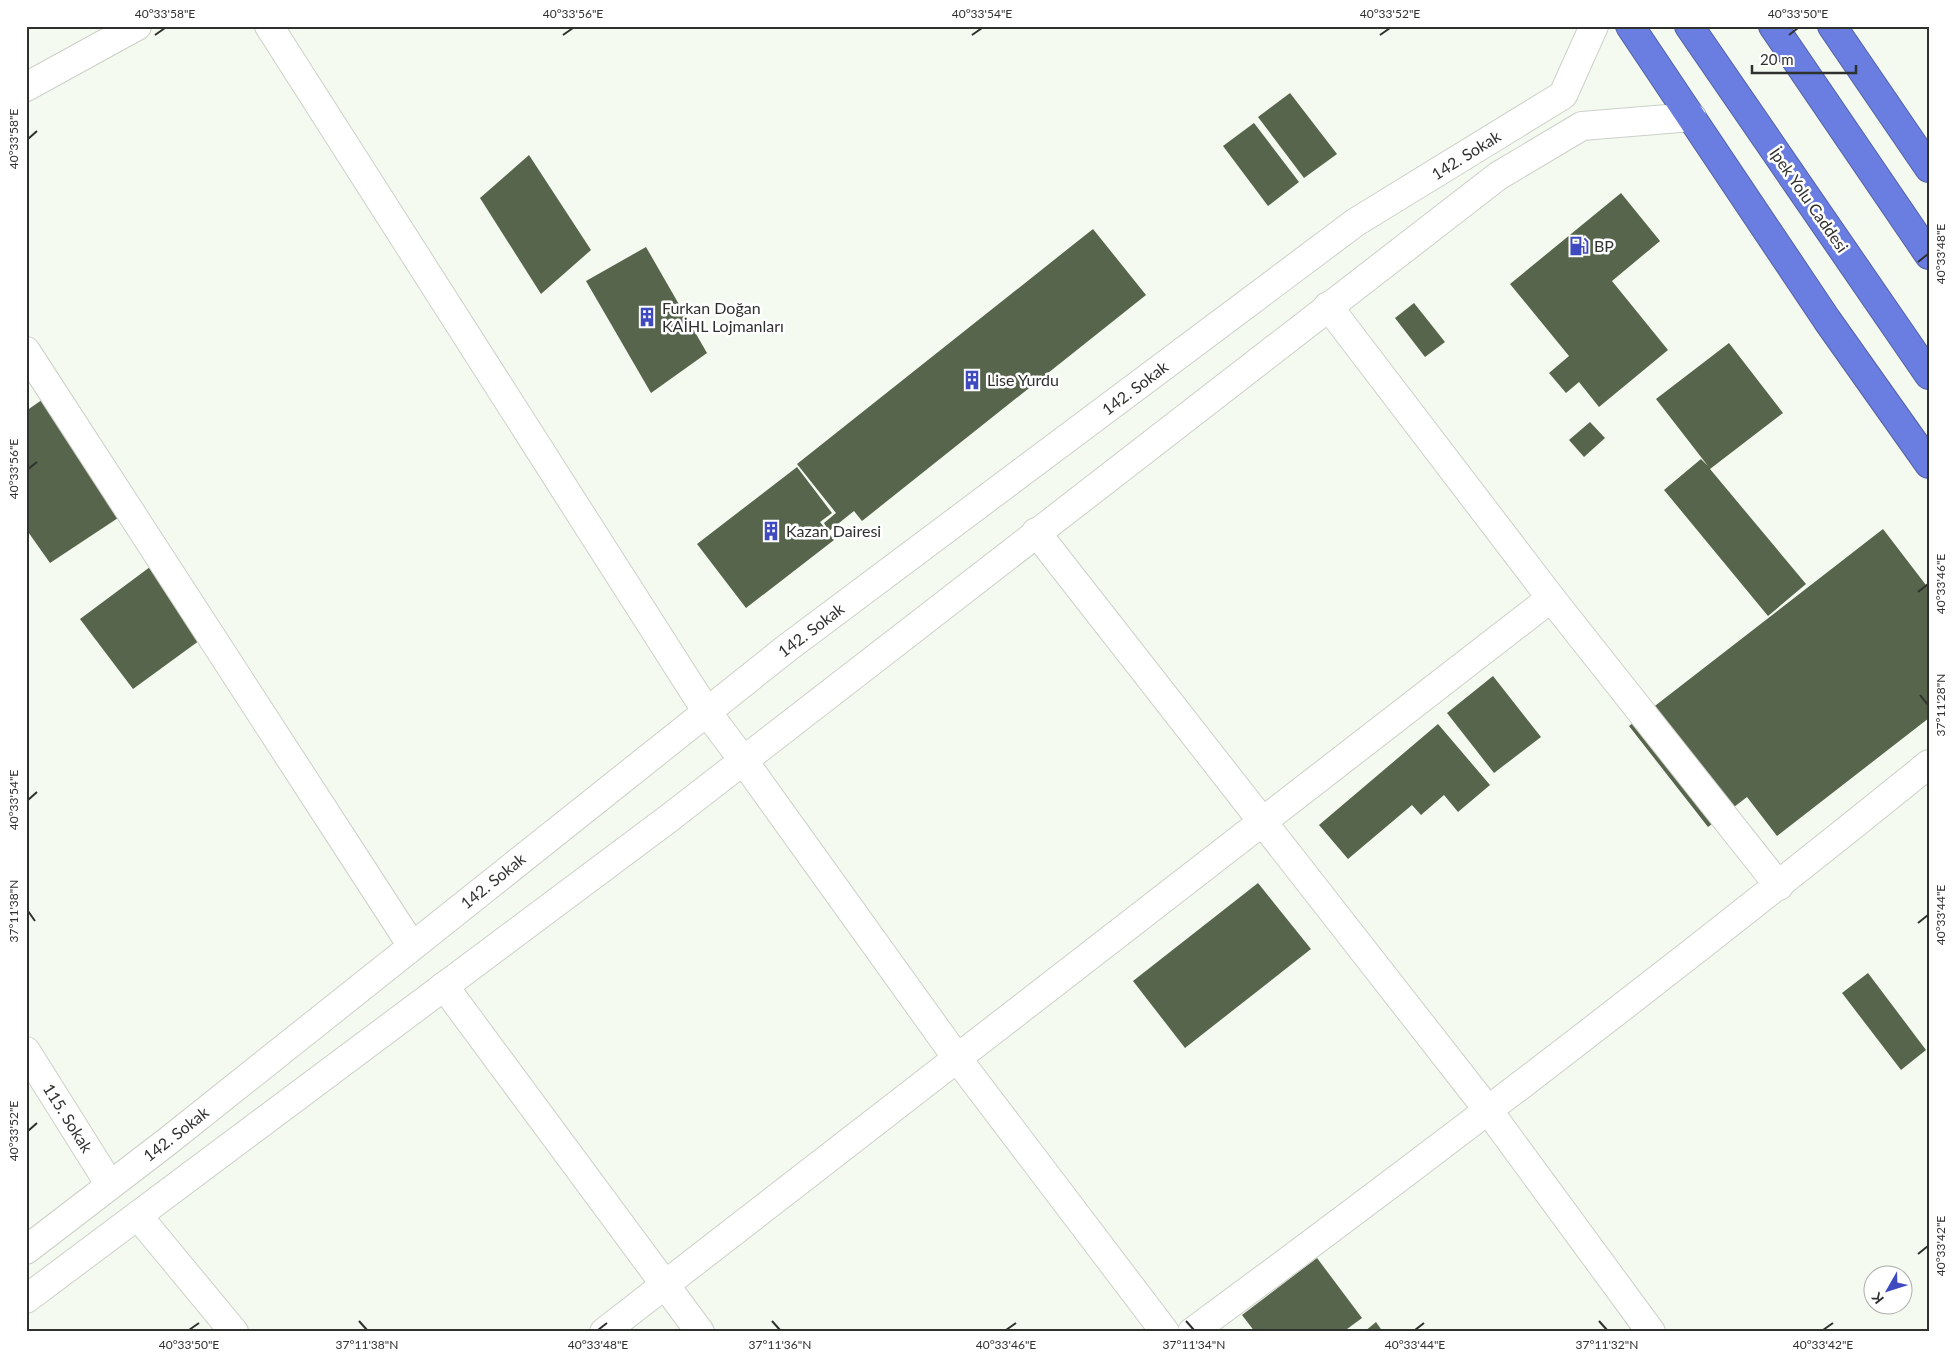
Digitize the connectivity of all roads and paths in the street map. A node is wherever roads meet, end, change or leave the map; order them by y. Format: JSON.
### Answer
{"nodes":[{"id":1,"x":137,"y":26,"type":"edge"},
{"id":2,"x":269,"y":26,"type":"edge"},
{"id":3,"x":1594,"y":26,"type":"edge"},
{"id":4,"x":1630,"y":26,"type":"edge"},
{"id":5,"x":1689,"y":26,"type":"edge"},
{"id":6,"x":1774,"y":26,"type":"edge"},
{"id":7,"x":1832,"y":26,"type":"edge"},
{"id":8,"x":26,"y":87,"type":"edge"},
{"id":9,"x":1692,"y":117,"type":"junction"},
{"id":10,"x":1929,"y":168,"type":"edge"},
{"id":11,"x":1929,"y":255,"type":"edge"},
{"id":12,"x":1328,"y":306,"type":"junction"},
{"id":13,"x":26,"y":351,"type":"edge"},
{"id":14,"x":1929,"y":375,"type":"edge"},
{"id":15,"x":1929,"y":464,"type":"edge"},
{"id":16,"x":1036,"y":532,"type":"junction"},
{"id":17,"x":1551,"y":598,"type":"junction"},
{"id":18,"x":706,"y":712,"type":"junction"},
{"id":19,"x":743,"y":760,"type":"junction"},
{"id":20,"x":1929,"y":764,"type":"edge"},
{"id":21,"x":1262,"y":821,"type":"junction"},
{"id":22,"x":1778,"y":886,"type":"junction"},
{"id":23,"x":412,"y":946,"type":"junction"},
{"id":24,"x":444,"y":986,"type":"junction"},
{"id":25,"x":26,"y":1051,"type":"edge"},
{"id":26,"x":957,"y":1058,"type":"junction"},
{"id":27,"x":1488,"y":1110,"type":"junction"},
{"id":28,"x":110,"y":1185,"type":"junction"},
{"id":29,"x":138,"y":1216,"type":"junction"},
{"id":30,"x":26,"y":1250,"type":"edge"},
{"id":31,"x":665,"y":1285,"type":"junction"},
{"id":32,"x":26,"y":1299,"type":"edge"},
{"id":33,"x":234,"y":1332,"type":"edge"},
{"id":34,"x":604,"y":1332,"type":"edge"},
{"id":35,"x":700,"y":1332,"type":"edge"},
{"id":36,"x":1165,"y":1332,"type":"edge"},
{"id":37,"x":1192,"y":1332,"type":"edge"},
{"id":38,"x":1651,"y":1332,"type":"edge"}],
"edges":[{"from":1,"to":8,"type":"street"},
{"from":2,"to":18,"type":"street"},
{"from":3,"to":18,"type":"street","name":"142. Sokak"},
{"from":4,"to":9,"type":"highway"},
{"from":5,"to":14,"type":"highway","name":"İpek Yolu Caddesi"},
{"from":6,"to":11,"type":"highway"},
{"from":7,"to":10,"type":"highway"},
{"from":9,"to":12,"type":"street"},
{"from":9,"to":15,"type":"highway"},
{"from":12,"to":16,"type":"street"},
{"from":12,"to":17,"type":"street"},
{"from":13,"to":23,"type":"street"},
{"from":16,"to":19,"type":"street"},
{"from":16,"to":21,"type":"street"},
{"from":17,"to":21,"type":"street"},
{"from":17,"to":22,"type":"street"},
{"from":18,"to":19,"type":"street"},
{"from":18,"to":23,"type":"street","name":"142. Sokak"},
{"from":19,"to":24,"type":"street"},
{"from":19,"to":26,"type":"street"},
{"from":20,"to":22,"type":"street"},
{"from":21,"to":26,"type":"street"},
{"from":21,"to":27,"type":"street"},
{"from":22,"to":27,"type":"street"},
{"from":23,"to":28,"type":"street","name":"142. Sokak"},
{"from":24,"to":29,"type":"street"},
{"from":24,"to":31,"type":"street"},
{"from":25,"to":28,"type":"street","name":"115. Sokak"},
{"from":26,"to":31,"type":"street"},
{"from":26,"to":36,"type":"street"},
{"from":27,"to":37,"type":"street"},
{"from":27,"to":38,"type":"street"},
{"from":28,"to":30,"type":"street","name":"142. Sokak"},
{"from":29,"to":32,"type":"street"},
{"from":29,"to":33,"type":"street"},
{"from":31,"to":34,"type":"street"},
{"from":31,"to":35,"type":"street"}]}
